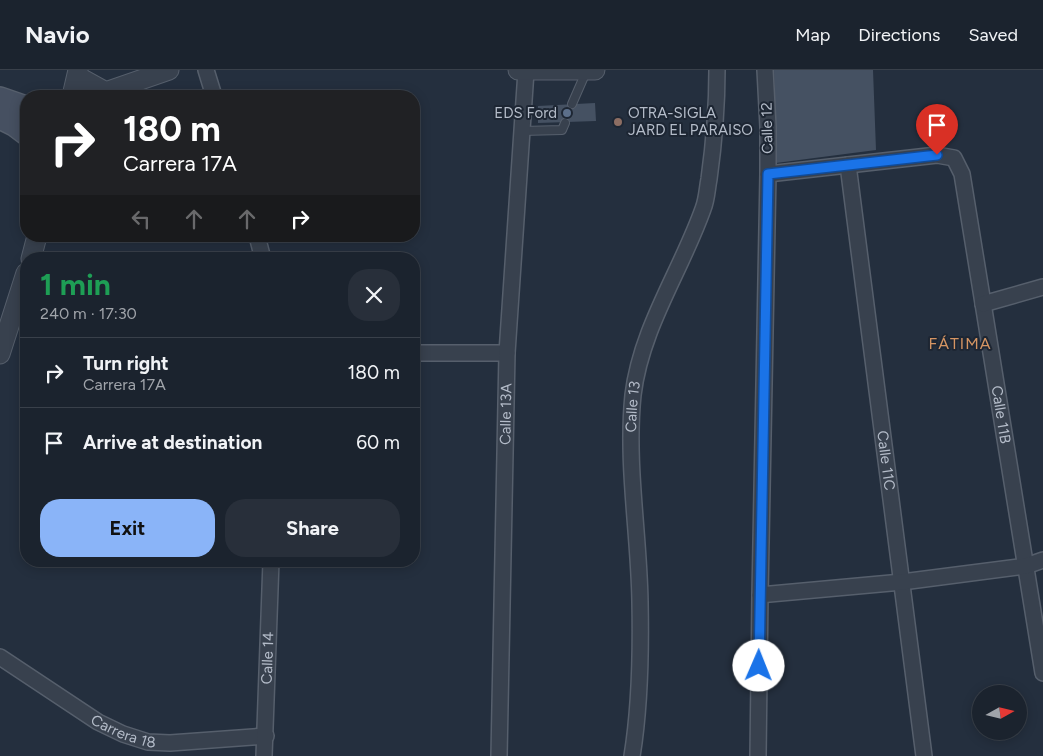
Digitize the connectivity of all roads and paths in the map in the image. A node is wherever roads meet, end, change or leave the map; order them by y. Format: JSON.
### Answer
{"nodes":[{"id":1,"x":169,"y":70,"type":"edge"},
{"id":2,"x":206,"y":70,"type":"edge"},
{"id":3,"x":522,"y":70,"type":"edge"},
{"id":4,"x":595,"y":70,"type":"edge"},
{"id":5,"x":717,"y":70,"type":"edge"},
{"id":6,"x":765,"y":70,"type":"edge"},
{"id":7,"x":587,"y":71,"type":"edge"},
{"id":8,"x":78,"y":73,"type":"edge"},
{"id":9,"x":74,"y":90,"type":"edge"},
{"id":10,"x":96,"y":90,"type":"edge"},
{"id":11,"x":129,"y":90,"type":"edge"},
{"id":12,"x":212,"y":90,"type":"edge"},
{"id":13,"x":0,"y":98,"type":"edge"},
{"id":14,"x":572,"y":104,"type":"dead end"},
{"id":15,"x":20,"y":105,"type":"edge"},
{"id":16,"x":0,"y":118,"type":"edge"},
{"id":17,"x":564,"y":122,"type":"dead end"},
{"id":18,"x":20,"y":130,"type":"edge"},
{"id":19,"x":522,"y":131,"type":"junction"},
{"id":20,"x":848,"y":165,"type":"junction"},
{"id":21,"x":768,"y":174,"type":"junction"},
{"id":22,"x":1043,"y":287,"type":"edge"},
{"id":23,"x":20,"y":292,"type":"edge"},
{"id":24,"x":983,"y":304,"type":"junction"},
{"id":25,"x":420,"y":353,"type":"edge"},
{"id":26,"x":507,"y":353,"type":"junction"},
{"id":27,"x":0,"y":354,"type":"edge"},
{"id":28,"x":1043,"y":560,"type":"edge"},
{"id":29,"x":1026,"y":566,"type":"junction"},
{"id":30,"x":271,"y":567,"type":"edge"},
{"id":31,"x":902,"y":582,"type":"junction"},
{"id":32,"x":760,"y":595,"type":"junction"},
{"id":33,"x":0,"y":657,"type":"edge"},
{"id":34,"x":1043,"y":673,"type":"edge"},
{"id":35,"x":266,"y":736,"type":"junction"},
{"id":36,"x":264,"y":756,"type":"edge"},
{"id":37,"x":499,"y":756,"type":"edge"},
{"id":38,"x":632,"y":756,"type":"edge"},
{"id":39,"x":758,"y":756,"type":"edge"},
{"id":40,"x":924,"y":756,"type":"edge"}],
"edges":[{"from":1,"to":11,"type":"street"},
{"from":2,"to":12,"type":"street"},
{"from":3,"to":7,"type":"street"},
{"from":3,"to":19,"type":"street","name":"Calle 13A"},
{"from":4,"to":7,"type":"street"},
{"from":5,"to":38,"type":"street","name":"Calle 13"},
{"from":6,"to":21,"type":"street","name":"Calle 12"},
{"from":7,"to":14,"type":"lane"},
{"from":8,"to":9,"type":"street"},
{"from":8,"to":10,"type":"street"},
{"from":13,"to":15,"type":"main road"},
{"from":16,"to":18,"type":"main road"},
{"from":17,"to":19,"type":"lane"},
{"from":19,"to":26,"type":"street","name":"Calle 13A"},
{"from":20,"to":21,"type":"street"},
{"from":20,"to":24,"type":"street","name":"Calle 11B"},
{"from":20,"to":31,"type":"street","name":"Calle 11C"},
{"from":21,"to":32,"type":"street","name":"Calle 12"},
{"from":22,"to":24,"type":"street"},
{"from":23,"to":27,"type":"street"},
{"from":24,"to":29,"type":"street","name":"Calle 11B"},
{"from":25,"to":26,"type":"street"},
{"from":26,"to":37,"type":"street","name":"Calle 13A"},
{"from":28,"to":29,"type":"street"},
{"from":29,"to":31,"type":"street"},
{"from":29,"to":34,"type":"street","name":"Calle 11B"},
{"from":30,"to":35,"type":"street","name":"Calle 14"},
{"from":31,"to":32,"type":"street"},
{"from":31,"to":40,"type":"street","name":"Calle 11C"},
{"from":32,"to":39,"type":"street","name":"Calle 12"},
{"from":33,"to":35,"type":"street","name":"Carrera 18"},
{"from":35,"to":36,"type":"street","name":"Calle 14"}]}
